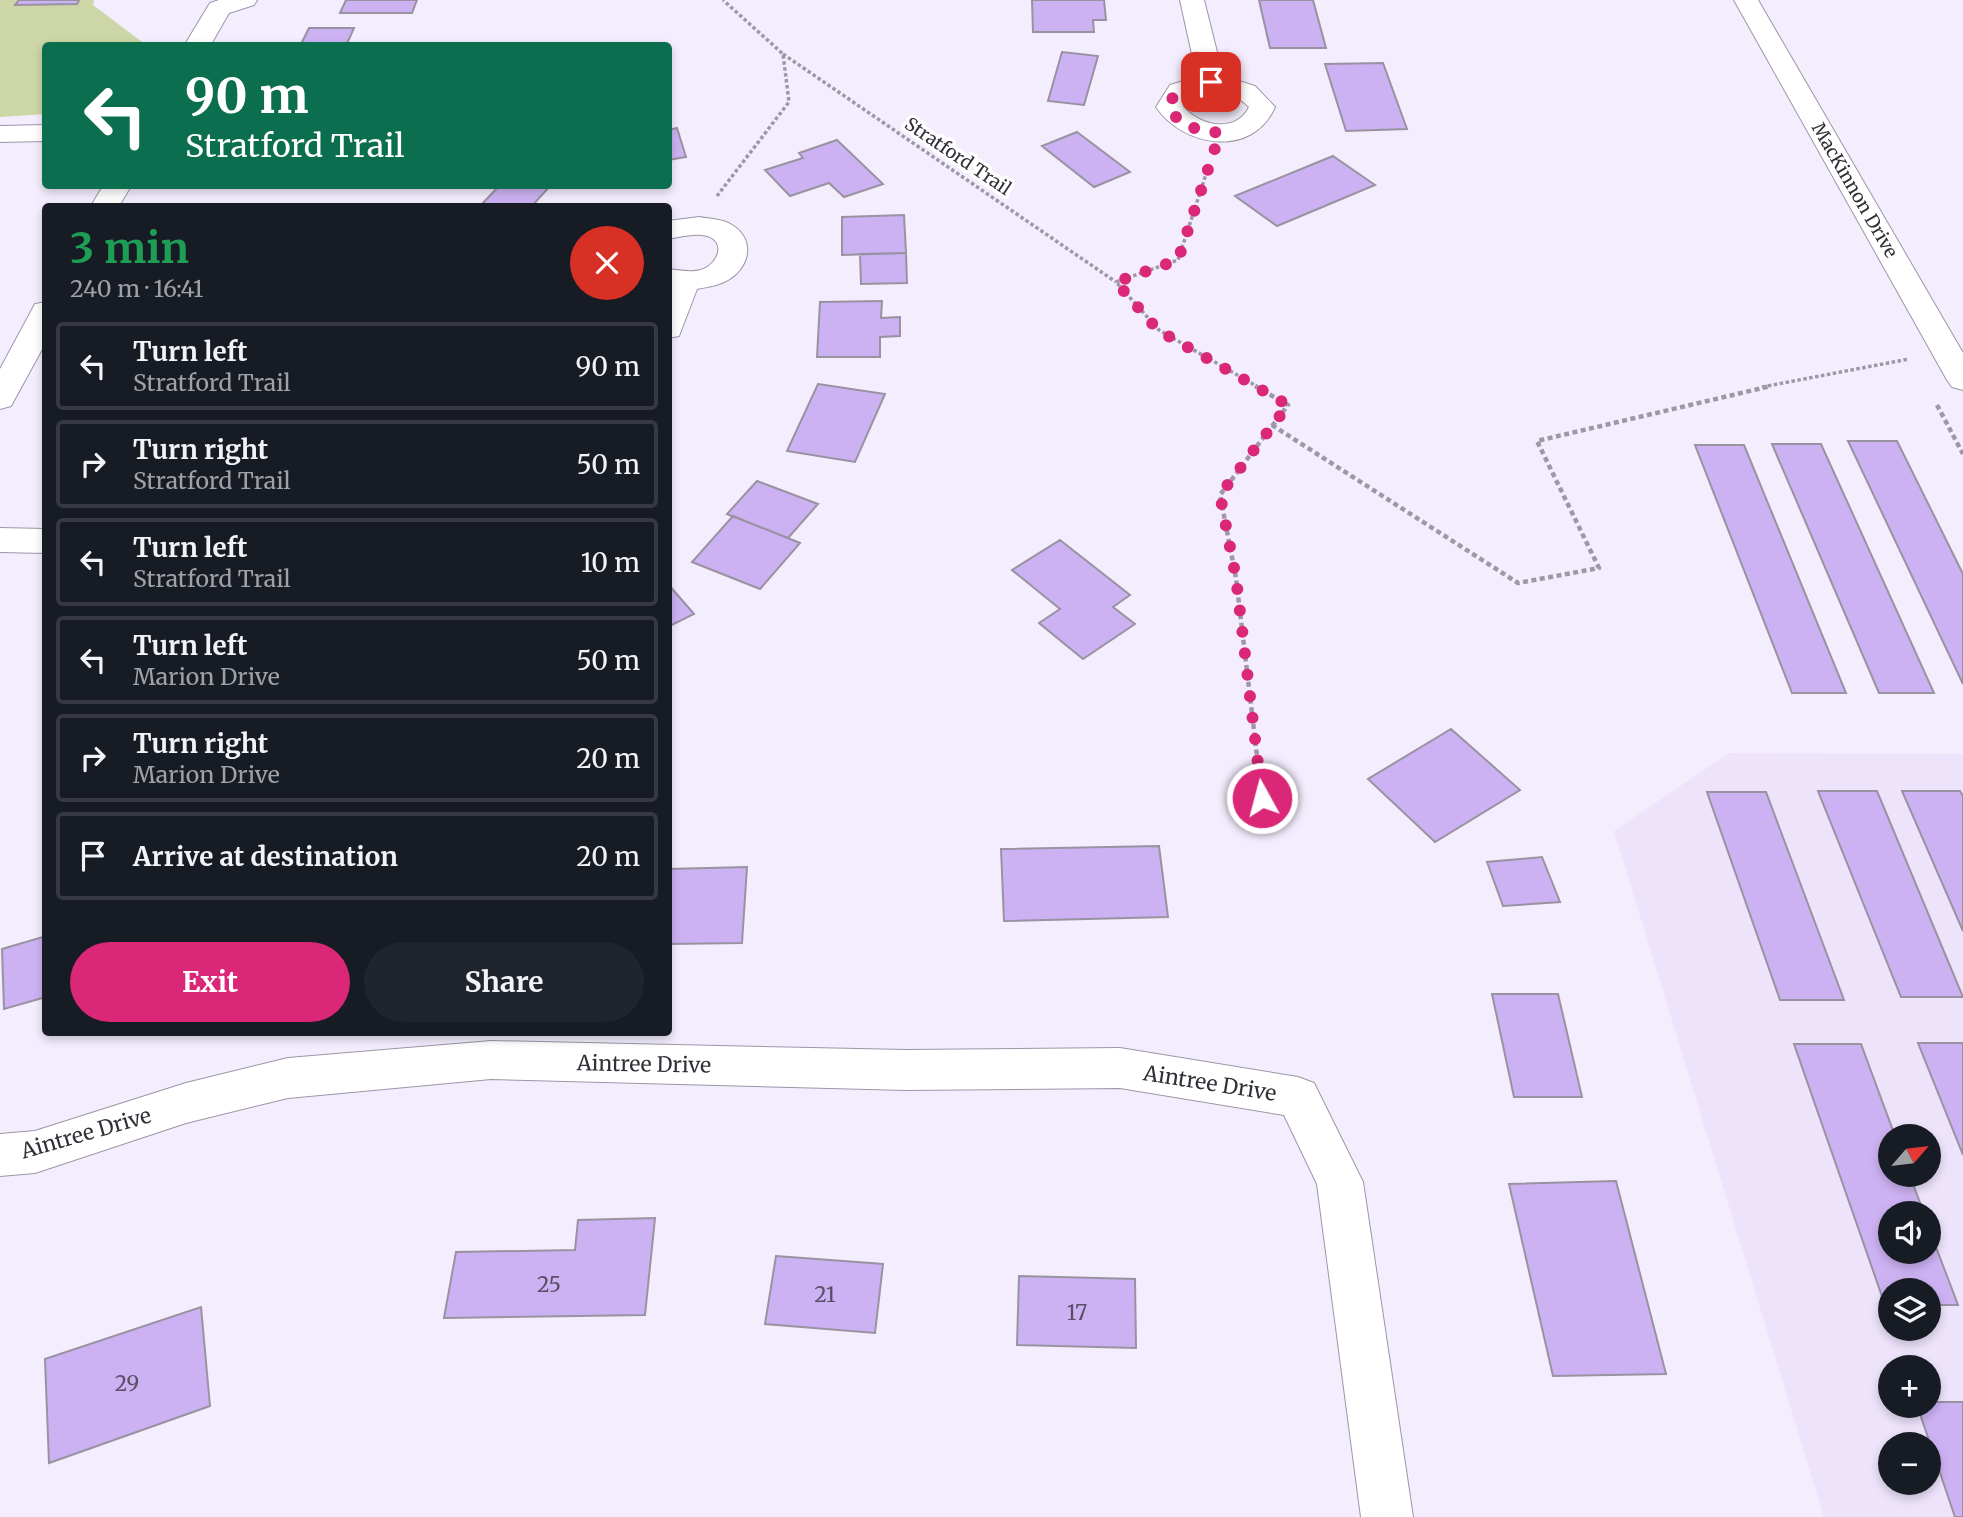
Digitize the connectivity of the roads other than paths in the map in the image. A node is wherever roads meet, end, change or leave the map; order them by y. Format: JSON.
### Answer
{"nodes":[{"id":1,"x":245,"y":0,"type":"edge"},
{"id":2,"x":1192,"y":0,"type":"edge"},
{"id":3,"x":1746,"y":0,"type":"edge"},
{"id":4,"x":213,"y":4,"type":"edge"},
{"id":5,"x":199,"y":42,"type":"edge"},
{"id":6,"x":1211,"y":82,"type":"junction"},
{"id":7,"x":42,"y":133,"type":"edge"},
{"id":8,"x":0,"y":134,"type":"edge"},
{"id":9,"x":682,"y":227,"type":"edge"},
{"id":10,"x":677,"y":279,"type":"edge"},
{"id":11,"x":672,"y":307,"type":"edge"},
{"id":12,"x":42,"y":319,"type":"edge"},
{"id":13,"x":1963,"y":380,"type":"edge"},
{"id":14,"x":0,"y":399,"type":"edge"},
{"id":15,"x":0,"y":540,"type":"edge"},
{"id":16,"x":42,"y":541,"type":"edge"},
{"id":17,"x":0,"y":1155,"type":"edge"},
{"id":18,"x":1387,"y":1517,"type":"edge"}],
"edges":[{"from":1,"to":4,"type":"street"},
{"from":2,"to":6,"type":"street"},
{"from":3,"to":13,"type":"street","name":"MacKinnon Drive"},
{"from":4,"to":5,"type":"street"},
{"from":6,"to":6,"type":"street"},
{"from":7,"to":8,"type":"street"},
{"from":9,"to":10,"type":"street"},
{"from":10,"to":11,"type":"street"},
{"from":12,"to":14,"type":"street"},
{"from":15,"to":16,"type":"street"},
{"from":17,"to":18,"type":"street","name":"Aintree Drive"}]}
